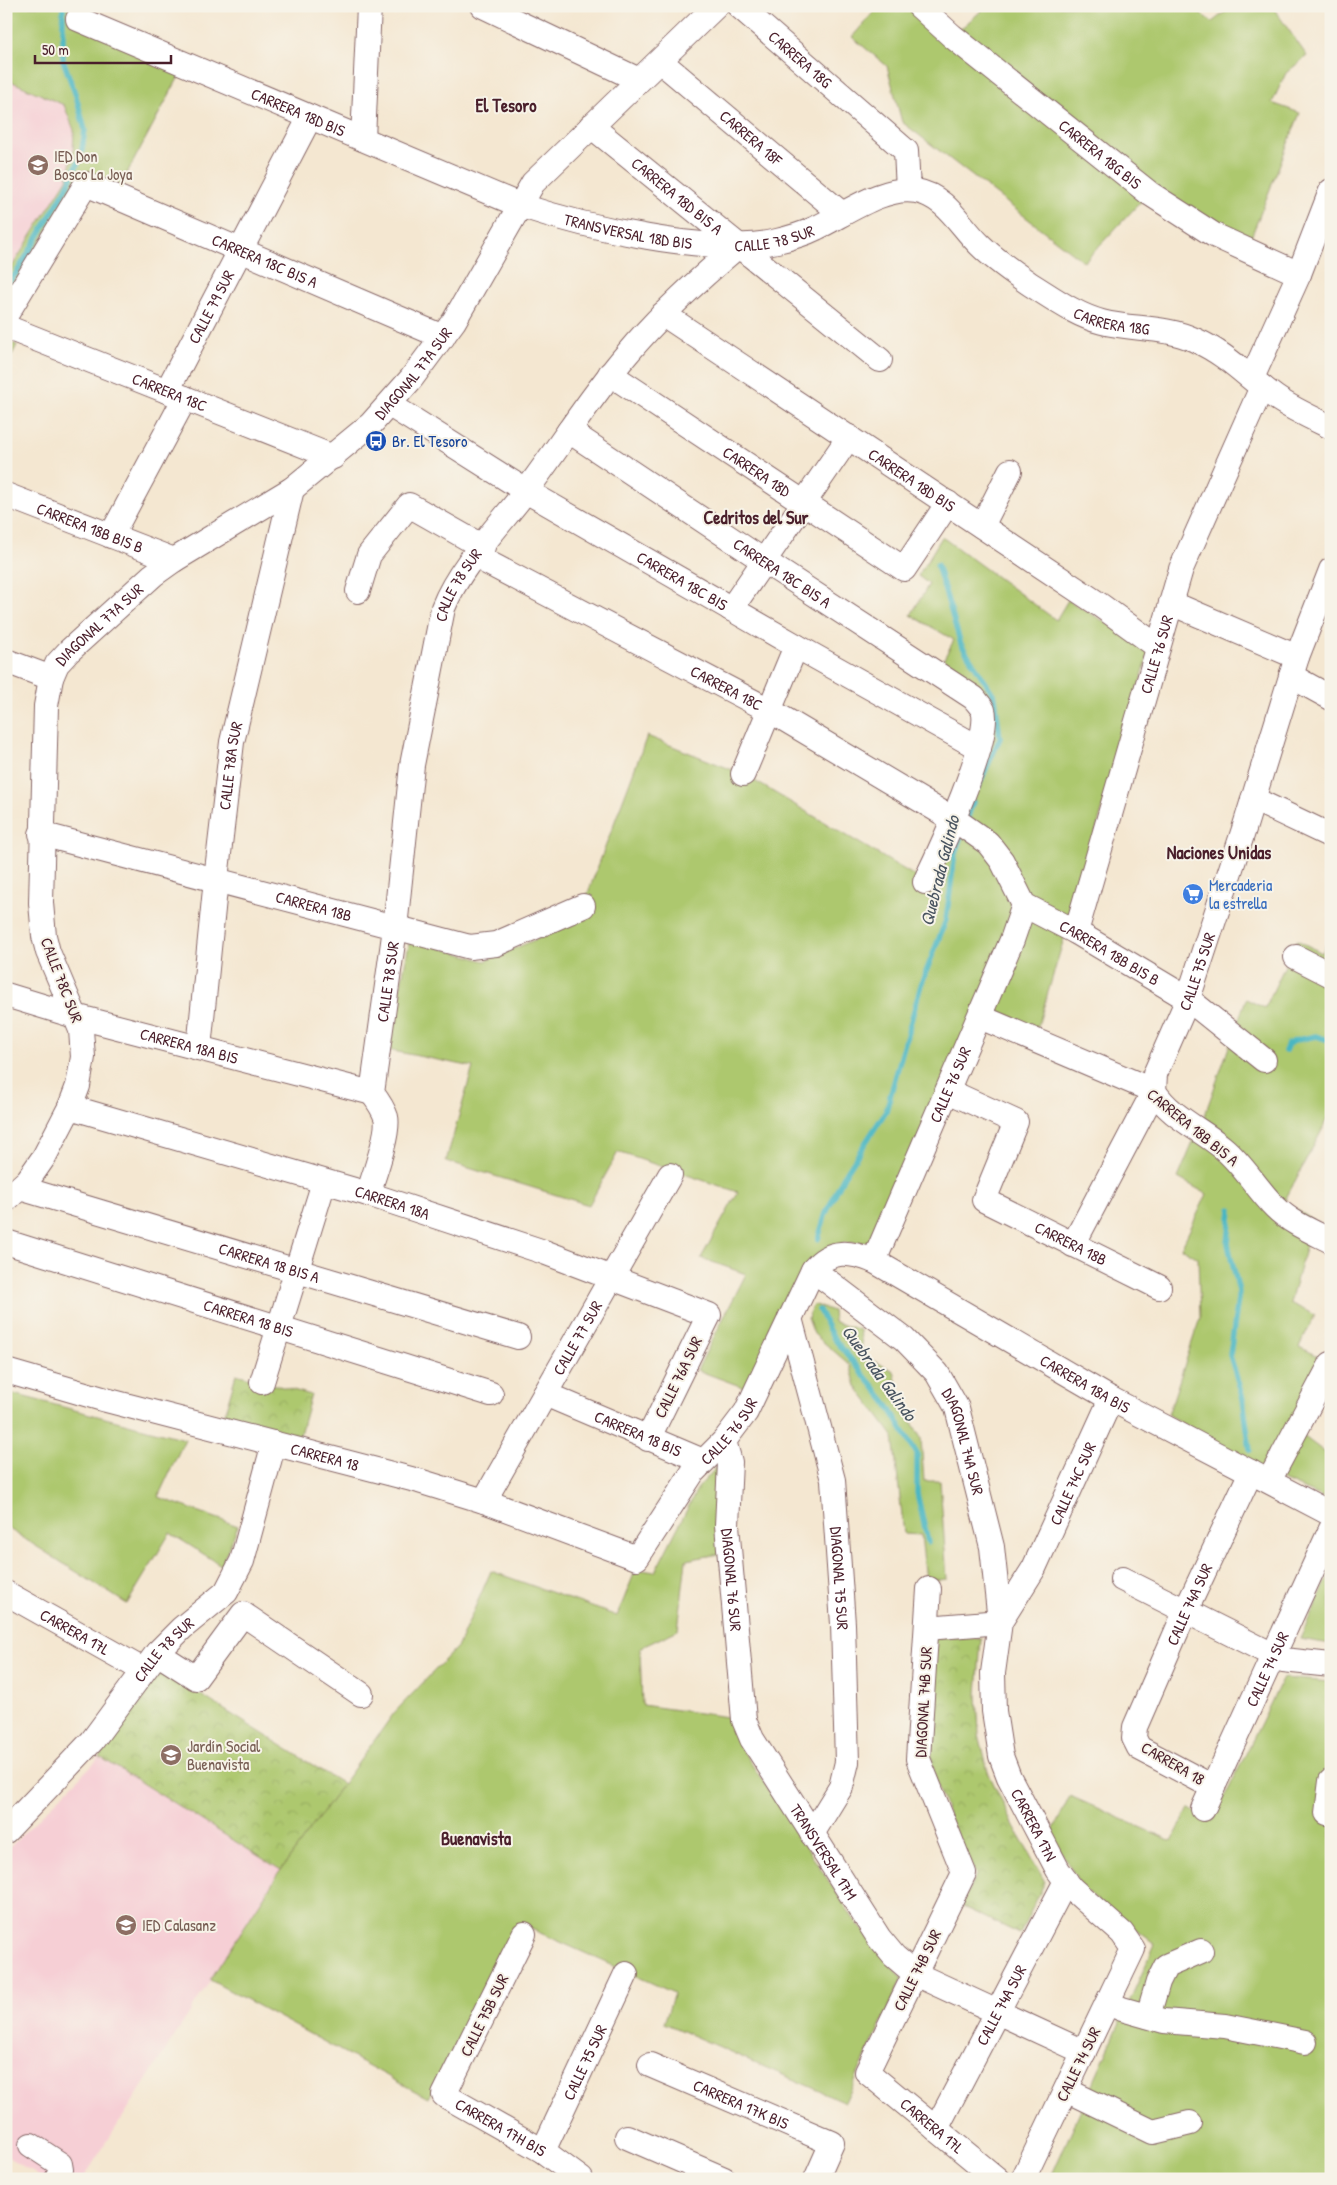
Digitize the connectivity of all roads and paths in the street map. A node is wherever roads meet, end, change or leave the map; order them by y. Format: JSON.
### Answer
{"nodes":[{"id":1,"x":369,"y":6,"type":"edge"},
{"id":2,"x":716,"y":6,"type":"edge"},
{"id":3,"x":739,"y":6,"type":"edge"},
{"id":4,"x":919,"y":6,"type":"edge"},
{"id":5,"x":496,"y":9,"type":"edge"},
{"id":6,"x":78,"y":19,"type":"dead end"},
{"id":7,"x":660,"y":61,"type":"junction"},
{"id":8,"x":639,"y":80,"type":"junction"},
{"id":9,"x":310,"y":117,"type":"junction"},
{"id":10,"x":591,"y":126,"type":"junction"},
{"id":11,"x":363,"y":139,"type":"junction"},
{"id":12,"x":908,"y":190,"type":"junction"},
{"id":13,"x":1331,"y":191,"type":"edge"},
{"id":14,"x":519,"y":205,"type":"junction"},
{"id":15,"x":842,"y":214,"type":"junction"},
{"id":16,"x":738,"y":246,"type":"junction"},
{"id":17,"x":240,"y":250,"type":"junction"},
{"id":18,"x":1299,"y":274,"type":"junction"},
{"id":19,"x":663,"y":314,"type":"junction"},
{"id":20,"x":6,"y":315,"type":"edge"},
{"id":21,"x":6,"y":327,"type":"edge"},
{"id":22,"x":443,"y":337,"type":"junction"},
{"id":23,"x":880,"y":360,"type":"dead end"},
{"id":24,"x":610,"y":374,"type":"junction"},
{"id":25,"x":1257,"y":383,"type":"junction"},
{"id":26,"x":176,"y":395,"type":"junction"},
{"id":27,"x":390,"y":404,"type":"junction"},
{"id":28,"x":1331,"y":428,"type":"edge"},
{"id":29,"x":569,"y":431,"type":"junction"},
{"id":30,"x":849,"y":438,"type":"junction"},
{"id":31,"x":333,"y":457,"type":"junction"},
{"id":32,"x":1010,"y":471,"type":"dead end"},
{"id":33,"x":292,"y":489,"type":"junction"},
{"id":34,"x":526,"y":491,"type":"junction"},
{"id":35,"x":6,"y":496,"type":"edge"},
{"id":36,"x":804,"y":502,"type":"junction"},
{"id":37,"x":948,"y":503,"type":"junction"},
{"id":38,"x":982,"y":526,"type":"junction"},
{"id":39,"x":111,"y":536,"type":"junction"},
{"id":40,"x":479,"y":551,"type":"junction"},
{"id":41,"x":174,"y":560,"type":"junction"},
{"id":42,"x":764,"y":562,"type":"junction"},
{"id":43,"x":1331,"y":570,"type":"edge"},
{"id":44,"x":358,"y":591,"type":"dead end"},
{"id":45,"x":1171,"y":603,"type":"junction"},
{"id":46,"x":731,"y":609,"type":"junction"},
{"id":47,"x":796,"y":646,"type":"junction"},
{"id":48,"x":1158,"y":647,"type":"junction"},
{"id":49,"x":6,"y":661,"type":"edge"},
{"id":50,"x":1294,"y":667,"type":"junction"},
{"id":51,"x":51,"y":678,"type":"junction"},
{"id":52,"x":1331,"y":698,"type":"edge"},
{"id":53,"x":769,"y":710,"type":"junction"},
{"id":54,"x":979,"y":748,"type":"junction"},
{"id":55,"x":743,"y":774,"type":"dead end"},
{"id":56,"x":1253,"y":799,"type":"junction"},
{"id":57,"x":962,"y":825,"type":"junction"},
{"id":58,"x":41,"y":834,"type":"junction"},
{"id":59,"x":1331,"y":836,"type":"edge"},
{"id":60,"x":216,"y":879,"type":"junction"},
{"id":61,"x":925,"y":882,"type":"dead end"},
{"id":62,"x":1024,"y":905,"type":"junction"},
{"id":63,"x":583,"y":906,"type":"dead end"},
{"id":64,"x":395,"y":928,"type":"junction"},
{"id":65,"x":1076,"y":932,"type":"junction"},
{"id":66,"x":1296,"y":957,"type":"dead end"},
{"id":67,"x":1331,"y":975,"type":"edge"},
{"id":68,"x":6,"y":994,"type":"edge"},
{"id":69,"x":1188,"y":999,"type":"junction"},
{"id":70,"x":76,"y":1016,"type":"junction"},
{"id":71,"x":980,"y":1017,"type":"junction"},
{"id":72,"x":199,"y":1048,"type":"junction"},
{"id":73,"x":1264,"y":1060,"type":"dead end"},
{"id":74,"x":948,"y":1091,"type":"junction"},
{"id":75,"x":1154,"y":1091,"type":"junction"},
{"id":76,"x":372,"y":1094,"type":"junction"},
{"id":77,"x":70,"y":1106,"type":"junction"},
{"id":78,"x":670,"y":1174,"type":"dead end"},
{"id":79,"x":324,"y":1182,"type":"junction"},
{"id":80,"x":13,"y":1194,"type":"edge"},
{"id":81,"x":368,"y":1194,"type":"junction"},
{"id":82,"x":1331,"y":1241,"type":"edge"},
{"id":83,"x":6,"y":1242,"type":"edge"},
{"id":84,"x":1073,"y":1244,"type":"junction"},
{"id":85,"x":842,"y":1252,"type":"joint"},
{"id":86,"x":874,"y":1262,"type":"junction"},
{"id":87,"x":813,"y":1270,"type":"junction"},
{"id":88,"x":297,"y":1271,"type":"junction"},
{"id":89,"x":611,"y":1278,"type":"junction"},
{"id":90,"x":1159,"y":1287,"type":"dead end"},
{"id":91,"x":709,"y":1315,"type":"joint"},
{"id":92,"x":790,"y":1318,"type":"junction"},
{"id":93,"x":279,"y":1328,"type":"junction"},
{"id":94,"x":518,"y":1337,"type":"dead end"},
{"id":95,"x":1331,"y":1364,"type":"edge"},
{"id":96,"x":6,"y":1371,"type":"edge"},
{"id":97,"x":262,"y":1382,"type":"dead end"},
{"id":98,"x":491,"y":1394,"type":"dead end"},
{"id":99,"x":545,"y":1394,"type":"junction"},
{"id":100,"x":1111,"y":1399,"type":"junction"},
{"id":101,"x":648,"y":1438,"type":"junction"},
{"id":102,"x":724,"y":1441,"type":"junction"},
{"id":103,"x":274,"y":1443,"type":"junction"},
{"id":104,"x":703,"y":1461,"type":"junction"},
{"id":105,"x":1260,"y":1477,"type":"junction"},
{"id":106,"x":484,"y":1501,"type":"junction"},
{"id":107,"x":1331,"y":1514,"type":"edge"},
{"id":108,"x":1331,"y":1529,"type":"edge"},
{"id":109,"x":637,"y":1558,"type":"joint"},
{"id":110,"x":1122,"y":1579,"type":"dead end"},
{"id":111,"x":929,"y":1588,"type":"dead end"},
{"id":112,"x":6,"y":1593,"type":"edge"},
{"id":113,"x":1186,"y":1610,"type":"junction"},
{"id":114,"x":1000,"y":1622,"type":"junction"},
{"id":115,"x":926,"y":1628,"type":"junction"},
{"id":116,"x":1273,"y":1656,"type":"junction"},
{"id":117,"x":150,"y":1661,"type":"junction"},
{"id":118,"x":1331,"y":1665,"type":"edge"},
{"id":119,"x":993,"y":1673,"type":"joint"},
{"id":120,"x":361,"y":1694,"type":"dead end"},
{"id":121,"x":744,"y":1720,"type":"joint"},
{"id":122,"x":1134,"y":1738,"type":"joint"},
{"id":123,"x":1331,"y":1780,"type":"edge"},
{"id":124,"x":1213,"y":1787,"type":"junction"},
{"id":125,"x":1203,"y":1810,"type":"dead end"},
{"id":126,"x":1327,"y":1813,"type":"dead end"},
{"id":127,"x":6,"y":1831,"type":"edge"},
{"id":128,"x":812,"y":1834,"type":"junction"},
{"id":129,"x":963,"y":1867,"type":"joint"},
{"id":130,"x":1066,"y":1881,"type":"junction"},
{"id":131,"x":524,"y":1934,"type":"dead end"},
{"id":132,"x":1133,"y":1949,"type":"joint"},
{"id":133,"x":1201,"y":1951,"type":"dead end"},
{"id":134,"x":626,"y":1974,"type":"dead end"},
{"id":135,"x":915,"y":1974,"type":"junction"},
{"id":136,"x":1108,"y":2003,"type":"junction"},
{"id":137,"x":998,"y":2012,"type":"junction"},
{"id":138,"x":1148,"y":2016,"type":"junction"},
{"id":139,"x":1306,"y":2042,"type":"dead end"},
{"id":140,"x":1084,"y":2052,"type":"junction"},
{"id":141,"x":650,"y":2065,"type":"dead end"},
{"id":142,"x":867,"y":2072,"type":"joint"},
{"id":143,"x":1066,"y":2090,"type":"junction"},
{"id":144,"x":444,"y":2095,"type":"joint"},
{"id":145,"x":1190,"y":2123,"type":"dead end"},
{"id":146,"x":936,"y":2129,"type":"junction"},
{"id":147,"x":627,"y":2137,"type":"dead end"},
{"id":148,"x":31,"y":2145,"type":"dead end"},
{"id":149,"x":543,"y":2151,"type":"junction"},
{"id":150,"x":58,"y":2179,"type":"edge"},
{"id":151,"x":581,"y":2179,"type":"edge"},
{"id":152,"x":724,"y":2179,"type":"edge"},
{"id":153,"x":816,"y":2179,"type":"edge"},
{"id":154,"x":997,"y":2179,"type":"edge"},
{"id":155,"x":1023,"y":2179,"type":"edge"}],
"edges":[{"from":1,"to":11,"type":"street"},
{"from":2,"to":7,"type":"street","name":"DIAGONAL 77A SUR"},
{"from":3,"to":12,"type":"street","name":"CARRERA 18G"},
{"from":4,"to":18,"type":"street","name":"CARRERA 18G BIS"},
{"from":5,"to":8,"type":"street"},
{"from":6,"to":9,"type":"street","name":"CARRERA 18D BIS"},
{"from":7,"to":8,"type":"street","name":"DIAGONAL 77A SUR"},
{"from":7,"to":15,"type":"street","name":"CARRERA 18F"},
{"from":8,"to":10,"type":"street","name":"DIAGONAL 77A SUR"},
{"from":9,"to":11,"type":"street","name":"CARRERA 18D BIS"},
{"from":9,"to":17,"type":"street","name":"CALLE 79 SUR"},
{"from":10,"to":14,"type":"street","name":"DIAGONAL 77A SUR"},
{"from":10,"to":16,"type":"street","name":"CARRERA 18D BIS A"},
{"from":11,"to":14,"type":"street","name":"CARRERA 18D BIS"},
{"from":12,"to":15,"type":"street","name":"CALLE 78 SUR"},
{"from":12,"to":25,"type":"street","name":"CARRERA 18G"},
{"from":13,"to":18,"type":"street","name":"CALLE 76 SUR"},
{"from":14,"to":16,"type":"street","name":"TRANSVERSAL 18D BIS"},
{"from":14,"to":22,"type":"street","name":"DIAGONAL 77A SUR"},
{"from":15,"to":16,"type":"street","name":"CALLE 78 SUR"},
{"from":16,"to":19,"type":"street","name":"CALLE 78 SUR"},
{"from":16,"to":23,"type":"street","name":"CARRERA 18D BIS A"},
{"from":17,"to":20,"type":"street","name":"CARRERA 18C BIS A"},
{"from":17,"to":22,"type":"street","name":"CARRERA 18C BIS A"},
{"from":17,"to":26,"type":"street","name":"CALLE 79 SUR"},
{"from":18,"to":25,"type":"street","name":"CALLE 76 SUR"},
{"from":19,"to":24,"type":"street","name":"CALLE 78 SUR"},
{"from":19,"to":30,"type":"street","name":"CARRERA 18D BIS"},
{"from":21,"to":26,"type":"street","name":"CARRERA 18C"},
{"from":22,"to":27,"type":"street","name":"DIAGONAL 77A SUR"},
{"from":24,"to":29,"type":"street","name":"CALLE 78 SUR"},
{"from":24,"to":36,"type":"street","name":"CARRERA 18D"},
{"from":25,"to":28,"type":"street","name":"CARRERA 18G"},
{"from":25,"to":45,"type":"street","name":"CALLE 76 SUR"},
{"from":26,"to":31,"type":"street","name":"CARRERA 18C"},
{"from":26,"to":39,"type":"street","name":"CALLE 79 SUR"},
{"from":27,"to":31,"type":"street","name":"DIAGONAL 77A SUR"},
{"from":27,"to":34,"type":"street","name":"CARRERA 18C BIS"},
{"from":29,"to":34,"type":"street","name":"CALLE 78 SUR"},
{"from":29,"to":42,"type":"street","name":"CARRERA 18C BIS A"},
{"from":30,"to":36,"type":"street"},
{"from":30,"to":37,"type":"street","name":"CARRERA 18D BIS"},
{"from":31,"to":33,"type":"street","name":"DIAGONAL 77A SUR"},
{"from":32,"to":38,"type":"street"},
{"from":33,"to":41,"type":"street","name":"DIAGONAL 77A SUR"},
{"from":33,"to":60,"type":"street","name":"CALLE 78A SUR"},
{"from":34,"to":40,"type":"street","name":"CALLE 78 SUR"},
{"from":34,"to":46,"type":"street","name":"CARRERA 18C BIS"},
{"from":35,"to":39,"type":"street","name":"CARRERA 18B BIS B"},
{"from":36,"to":37,"type":"street","name":"CARRERA 18D"},
{"from":36,"to":42,"type":"street"},
{"from":37,"to":38,"type":"street","name":"CARRERA 18D BIS"},
{"from":38,"to":48,"type":"street","name":"CARRERA 18D BIS"},
{"from":39,"to":41,"type":"street","name":"CARRERA 18B BIS B"},
{"from":40,"to":44,"type":"street","name":"CARRERA 18C"},
{"from":40,"to":53,"type":"street","name":"CARRERA 18C"},
{"from":40,"to":64,"type":"street","name":"CALLE 78 SUR"},
{"from":41,"to":51,"type":"street","name":"DIAGONAL 77A SUR"},
{"from":42,"to":46,"type":"street"},
{"from":42,"to":54,"type":"street","name":"CARRERA 18C BIS A"},
{"from":43,"to":50,"type":"street","name":"CALLE 75 SUR"},
{"from":45,"to":48,"type":"street","name":"CALLE 76 SUR"},
{"from":45,"to":50,"type":"street"},
{"from":46,"to":47,"type":"street","name":"CARRERA 18C BIS"},
{"from":47,"to":53,"type":"street"},
{"from":47,"to":54,"type":"street","name":"CARRERA 18C BIS"},
{"from":48,"to":65,"type":"street","name":"CALLE 76 SUR"},
{"from":49,"to":51,"type":"street"},
{"from":50,"to":52,"type":"street"},
{"from":50,"to":56,"type":"street","name":"CALLE 75 SUR"},
{"from":51,"to":58,"type":"street","name":"CALLE 78C SUR"},
{"from":53,"to":55,"type":"street"},
{"from":53,"to":57,"type":"street","name":"CARRERA 18C"},
{"from":54,"to":57,"type":"street"},
{"from":56,"to":59,"type":"street"},
{"from":56,"to":69,"type":"street","name":"CALLE 75 SUR"},
{"from":57,"to":61,"type":"street"},
{"from":57,"to":62,"type":"street"},
{"from":58,"to":60,"type":"street","name":"CARRERA 18B"},
{"from":58,"to":70,"type":"street","name":"CALLE 78C SUR"},
{"from":60,"to":64,"type":"street","name":"CARRERA 18B"},
{"from":60,"to":72,"type":"street","name":"CALLE 78A SUR"},
{"from":62,"to":65,"type":"street","name":"CARRERA 18B BIS B"},
{"from":62,"to":71,"type":"street","name":"CALLE 76 SUR"},
{"from":63,"to":64,"type":"street","name":"CARRERA 18B"},
{"from":64,"to":76,"type":"street","name":"CALLE 78 SUR"},
{"from":65,"to":69,"type":"street","name":"CARRERA 18B BIS B"},
{"from":66,"to":67,"type":"street"},
{"from":68,"to":70,"type":"street","name":"CARRERA 18A BIS"},
{"from":69,"to":73,"type":"street","name":"CARRERA 18B BIS B"},
{"from":69,"to":75,"type":"street","name":"CALLE 75 SUR"},
{"from":70,"to":72,"type":"street","name":"CARRERA 18A BIS"},
{"from":70,"to":77,"type":"street","name":"CALLE 78C SUR"},
{"from":71,"to":74,"type":"street","name":"CALLE 76 SUR"},
{"from":71,"to":75,"type":"street","name":"CARRERA 18B BIS A"},
{"from":72,"to":76,"type":"street","name":"CARRERA 18A BIS"},
{"from":74,"to":84,"type":"street","name":"CARRERA 18B"},
{"from":74,"to":86,"type":"street","name":"CALLE 76 SUR"},
{"from":75,"to":82,"type":"street","name":"CARRERA 18B BIS A"},
{"from":75,"to":84,"type":"street","name":"CALLE 75 SUR"},
{"from":76,"to":81,"type":"street"},
{"from":77,"to":79,"type":"street","name":"CARRERA 18A"},
{"from":77,"to":80,"type":"street","name":"CALLE 78C SUR"},
{"from":78,"to":89,"type":"street","name":"CALLE 77 SUR"},
{"from":79,"to":81,"type":"street","name":"CARRERA 18A"},
{"from":79,"to":88,"type":"street"},
{"from":80,"to":88,"type":"street","name":"CARRERA 18 BIS A"},
{"from":81,"to":89,"type":"street","name":"CARRERA 18A"},
{"from":83,"to":93,"type":"street","name":"CARRERA 18 BIS"},
{"from":84,"to":90,"type":"street","name":"CARRERA 18B"},
{"from":85,"to":86,"type":"street","name":"CARRERA 18A BIS"},
{"from":85,"to":87,"type":"street","name":"CALLE 76 SUR"},
{"from":86,"to":100,"type":"street","name":"CARRERA 18A BIS"},
{"from":87,"to":92,"type":"street","name":"CALLE 76 SUR"},
{"from":87,"to":114,"type":"street","name":"DIAGONAL 74A SUR"},
{"from":88,"to":93,"type":"street"},
{"from":88,"to":94,"type":"street","name":"CARRERA 18 BIS A"},
{"from":89,"to":91,"type":"street","name":"CARRERA 18A"},
{"from":89,"to":99,"type":"street","name":"CALLE 77 SUR"},
{"from":91,"to":101,"type":"street","name":"CALLE 76A SUR"},
{"from":92,"to":102,"type":"street","name":"CALLE 76 SUR"},
{"from":92,"to":128,"type":"street","name":"DIAGONAL 75 SUR"},
{"from":93,"to":97,"type":"street"},
{"from":93,"to":98,"type":"street","name":"CARRERA 18 BIS"},
{"from":95,"to":105,"type":"street","name":"CALLE 74A SUR"},
{"from":96,"to":103,"type":"street","name":"CARRERA 18"},
{"from":99,"to":101,"type":"street","name":"CARRERA 18 BIS"},
{"from":99,"to":106,"type":"street","name":"CALLE 77 SUR"},
{"from":100,"to":105,"type":"street","name":"CARRERA 18A BIS"},
{"from":100,"to":114,"type":"street","name":"CALLE 74C SUR"},
{"from":101,"to":104,"type":"street","name":"CARRERA 18 BIS"},
{"from":102,"to":104,"type":"street","name":"CALLE 76 SUR"},
{"from":102,"to":121,"type":"street","name":"DIAGONAL 76 SUR"},
{"from":103,"to":106,"type":"street","name":"CARRERA 18"},
{"from":103,"to":117,"type":"street","name":"CALLE 78 SUR"},
{"from":104,"to":109,"type":"street","name":"CALLE 76 SUR"},
{"from":105,"to":107,"type":"street","name":"CARRERA 18A BIS"},
{"from":105,"to":113,"type":"street","name":"CALLE 74A SUR"},
{"from":106,"to":109,"type":"street","name":"CARRERA 18"},
{"from":108,"to":116,"type":"street","name":"CALLE 74 SUR"},
{"from":110,"to":113,"type":"street"},
{"from":111,"to":115,"type":"street","name":"DIAGONAL 74B SUR"},
{"from":112,"to":117,"type":"street","name":"CARRERA 17L"},
{"from":113,"to":116,"type":"street"},
{"from":113,"to":122,"type":"street","name":"CALLE 74A SUR"},
{"from":114,"to":115,"type":"street"},
{"from":114,"to":119,"type":"street","name":"DIAGONAL 74A SUR"},
{"from":115,"to":129,"type":"street","name":"DIAGONAL 74B SUR"},
{"from":116,"to":118,"type":"street"},
{"from":116,"to":124,"type":"street","name":"CALLE 74 SUR"},
{"from":117,"to":120,"type":"street","name":"CARRERA 17L"},
{"from":117,"to":127,"type":"street","name":"CALLE 78 SUR"},
{"from":119,"to":130,"type":"street","name":"CARRERA 17N"},
{"from":121,"to":128,"type":"street","name":"TRANSVERSAL 17M"},
{"from":122,"to":124,"type":"street","name":"CARRERA 18"},
{"from":123,"to":126,"type":"street"},
{"from":124,"to":125,"type":"street","name":"CALLE 74 SUR"},
{"from":128,"to":135,"type":"street","name":"TRANSVERSAL 17M"},
{"from":129,"to":135,"type":"street","name":"CALLE 74B SUR"},
{"from":130,"to":132,"type":"street","name":"CARRERA 17N"},
{"from":130,"to":137,"type":"street","name":"CALLE 74A SUR"},
{"from":131,"to":144,"type":"street","name":"CALLE 75B SUR"},
{"from":132,"to":136,"type":"street","name":"CALLE 74 SUR"},
{"from":133,"to":138,"type":"street"},
{"from":134,"to":149,"type":"street","name":"CALLE 75 SUR"},
{"from":135,"to":137,"type":"street","name":"TRANSVERSAL 17M"},
{"from":135,"to":142,"type":"street","name":"CALLE 74B SUR"},
{"from":136,"to":138,"type":"street"},
{"from":136,"to":140,"type":"street","name":"CALLE 74 SUR"},
{"from":137,"to":140,"type":"street","name":"TRANSVERSAL 17M"},
{"from":137,"to":146,"type":"street","name":"CALLE 74A SUR"},
{"from":138,"to":139,"type":"street"},
{"from":140,"to":143,"type":"street","name":"CALLE 74 SUR"},
{"from":141,"to":153,"type":"street","name":"CARRERA 17K BIS"},
{"from":142,"to":146,"type":"street","name":"CARRERA 17L"},
{"from":143,"to":145,"type":"street"},
{"from":143,"to":155,"type":"street","name":"CALLE 74 SUR"},
{"from":144,"to":149,"type":"street","name":"CARRERA 17H BIS"},
{"from":146,"to":154,"type":"street","name":"CARRERA 17L"},
{"from":147,"to":152,"type":"street"},
{"from":148,"to":150,"type":"street"},
{"from":149,"to":151,"type":"street","name":"CARRERA 17H BIS"}]}
